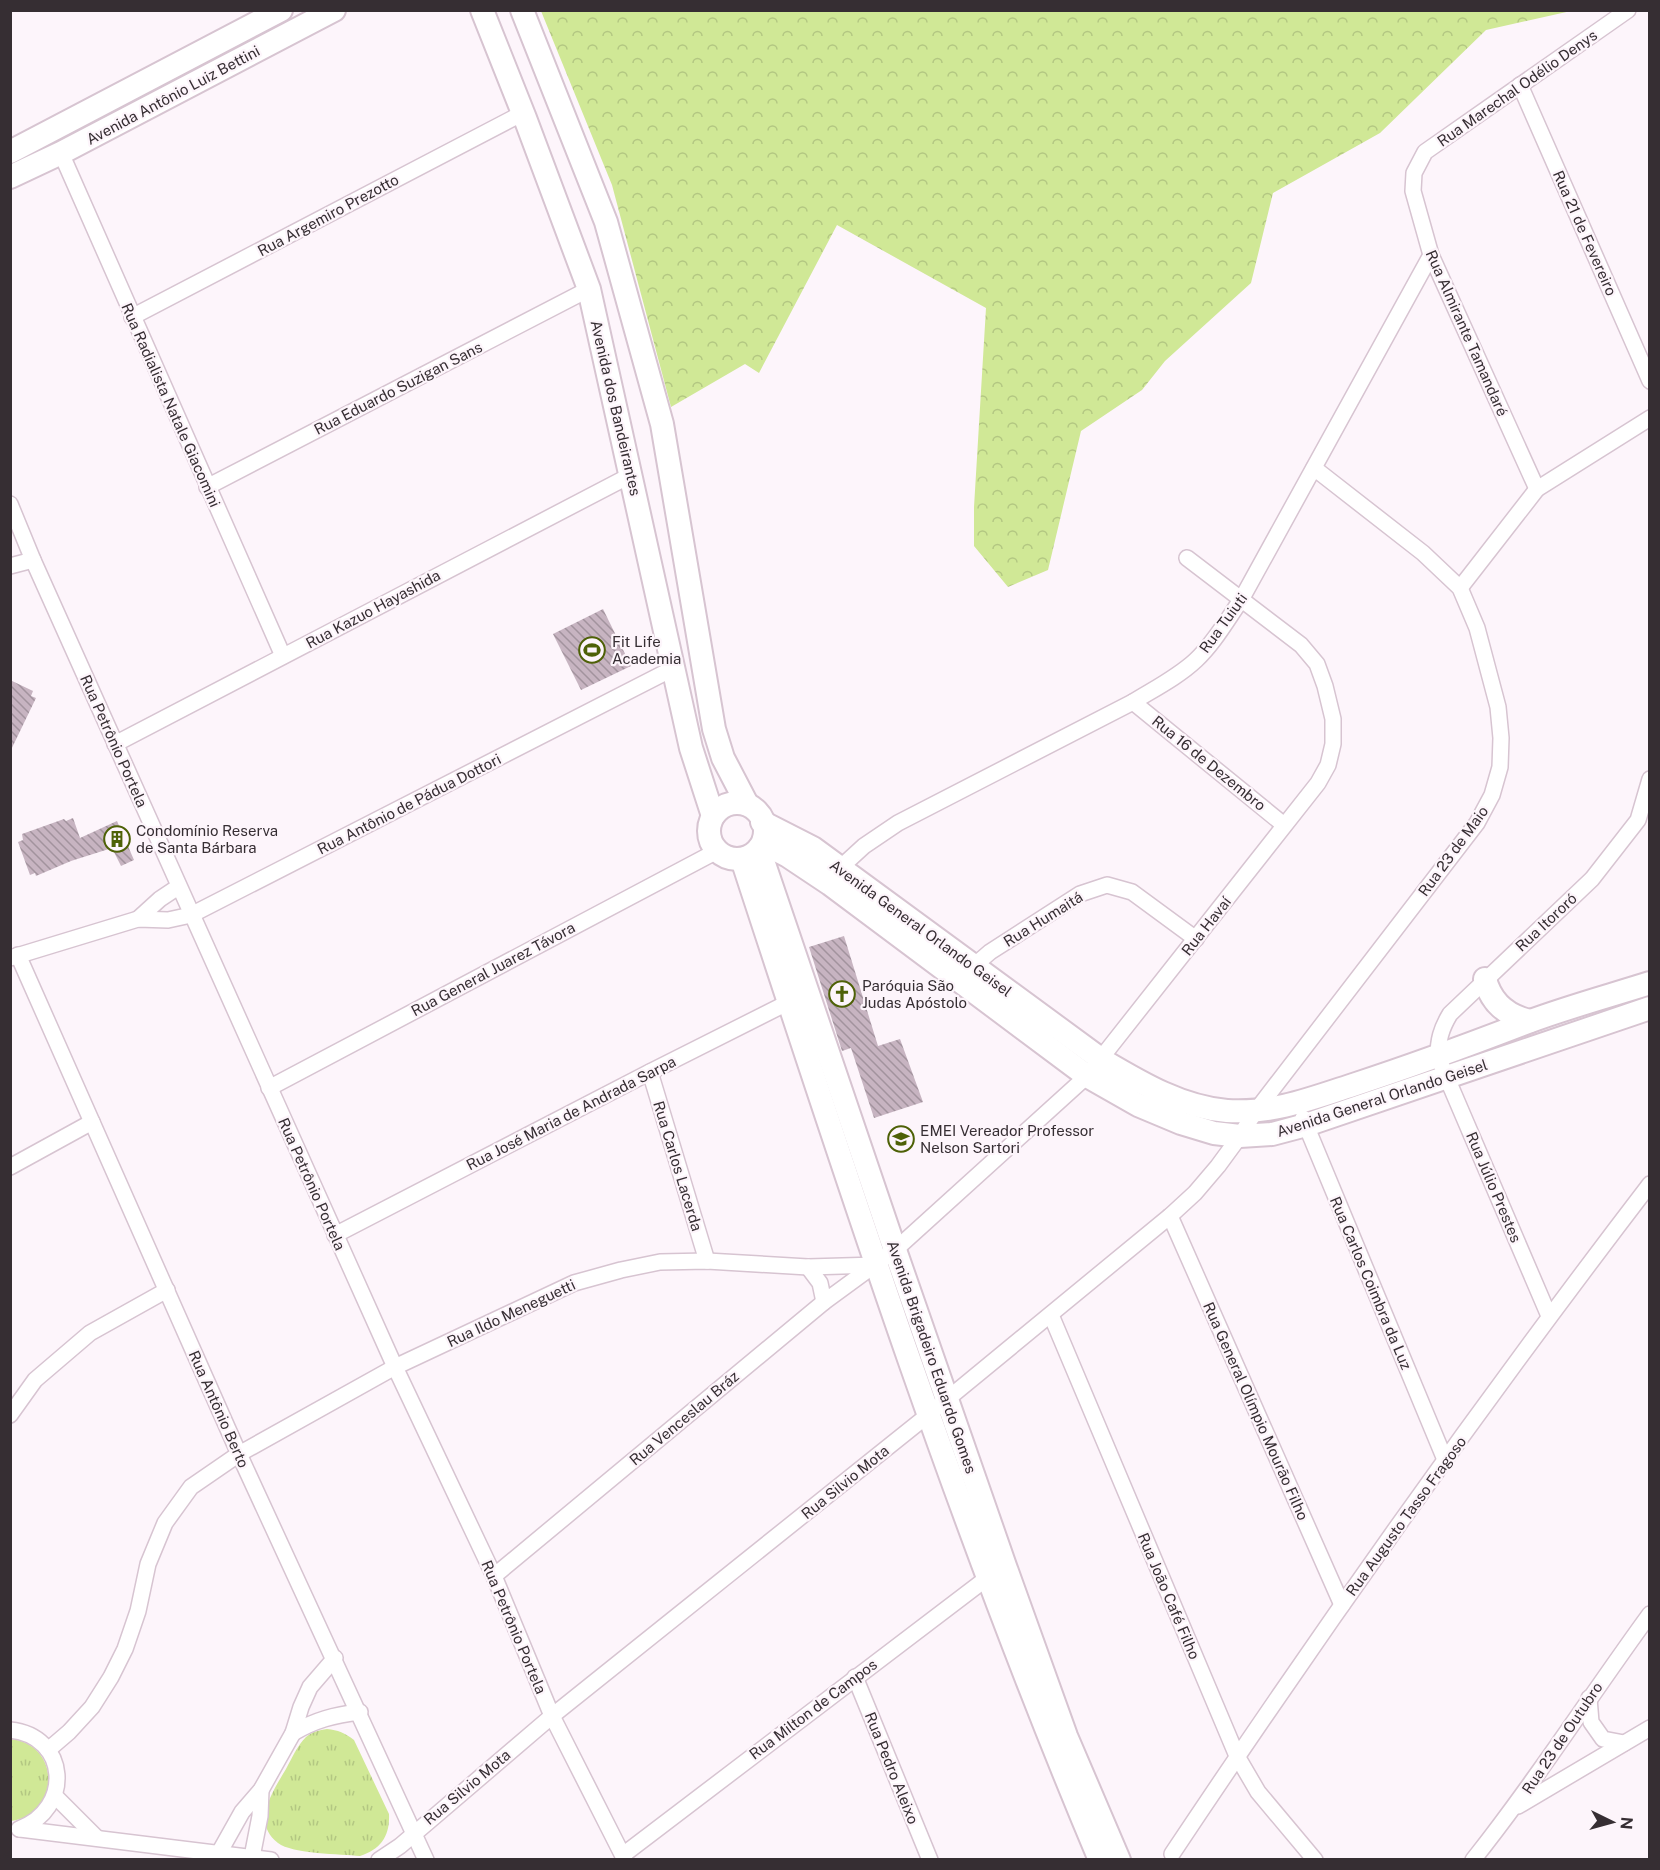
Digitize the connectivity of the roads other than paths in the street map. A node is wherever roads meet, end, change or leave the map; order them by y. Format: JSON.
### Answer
{"nodes":[{"id":1,"x":281,"y":10,"type":"edge"},
{"id":2,"x":334,"y":10,"type":"edge"},
{"id":3,"x":482,"y":10,"type":"edge"},
{"id":4,"x":508,"y":10,"type":"edge"},
{"id":5,"x":522,"y":10,"type":"edge"},
{"id":6,"x":1628,"y":10,"type":"edge"},
{"id":7,"x":545,"y":71,"type":"junction"},
{"id":8,"x":1520,"y":85,"type":"junction"},
{"id":9,"x":523,"y":113,"type":"junction"},
{"id":10,"x":10,"y":152,"type":"edge"},
{"id":11,"x":61,"y":153,"type":"junction"},
{"id":12,"x":1414,"y":173,"type":"joint"},
{"id":13,"x":10,"y":177,"type":"edge"},
{"id":14,"x":1431,"y":255,"type":"junction"},
{"id":15,"x":589,"y":289,"type":"junction"},
{"id":16,"x":132,"y":317,"type":"junction"},
{"id":17,"x":1650,"y":381,"type":"edge"},
{"id":18,"x":1650,"y":418,"type":"edge"},
{"id":19,"x":1314,"y":468,"type":"junction"},
{"id":20,"x":631,"y":475,"type":"junction"},
{"id":21,"x":207,"y":487,"type":"junction"},
{"id":22,"x":1537,"y":489,"type":"junction"},
{"id":23,"x":10,"y":504,"type":"edge"},
{"id":24,"x":1187,"y":558,"type":"dead end"},
{"id":25,"x":33,"y":561,"type":"junction"},
{"id":26,"x":10,"y":566,"type":"edge"},
{"id":27,"x":1460,"y":588,"type":"junction"},
{"id":28,"x":1241,"y":600,"type":"junction"},
{"id":29,"x":283,"y":656,"type":"junction"},
{"id":30,"x":675,"y":668,"type":"junction"},
{"id":31,"x":1133,"y":702,"type":"junction"},
{"id":32,"x":115,"y":744,"type":"junction"},
{"id":33,"x":1650,"y":779,"type":"edge"},
{"id":34,"x":747,"y":804,"type":"junction"},
{"id":35,"x":713,"y":816,"type":"junction"},
{"id":36,"x":1644,"y":819,"type":"edge"},
{"id":37,"x":1284,"y":825,"type":"junction"},
{"id":38,"x":757,"y":843,"type":"junction"},
{"id":39,"x":717,"y":851,"type":"junction"},
{"id":40,"x":840,"y":868,"type":"junction"},
{"id":41,"x":178,"y":886,"type":"junction"},
{"id":42,"x":191,"y":915,"type":"junction"},
{"id":43,"x":138,"y":919,"type":"junction"},
{"id":44,"x":1196,"y":939,"type":"junction"},
{"id":45,"x":14,"y":957,"type":"edge"},
{"id":46,"x":966,"y":973,"type":"junction"},
{"id":47,"x":1485,"y":979,"type":"junction"},
{"id":48,"x":1650,"y":983,"type":"edge"},
{"id":49,"x":798,"y":998,"type":"junction"},
{"id":50,"x":1650,"y":1008,"type":"edge"},
{"id":51,"x":1530,"y":1021,"type":"junction"},
{"id":52,"x":1438,"y":1057,"type":"junction"},
{"id":53,"x":1094,"y":1068,"type":"junction"},
{"id":54,"x":650,"y":1072,"type":"junction"},
{"id":55,"x":1448,"y":1078,"type":"junction"},
{"id":56,"x":269,"y":1088,"type":"junction"},
{"id":57,"x":1297,"y":1104,"type":"junction"},
{"id":58,"x":1255,"y":1112,"type":"junction"},
{"id":59,"x":92,"y":1122,"type":"junction"},
{"id":60,"x":1305,"y":1125,"type":"junction"},
{"id":61,"x":1240,"y":1136,"type":"junction"},
{"id":62,"x":10,"y":1167,"type":"edge"},
{"id":63,"x":1650,"y":1184,"type":"edge"},
{"id":64,"x":1170,"y":1216,"type":"junction"},
{"id":65,"x":335,"y":1235,"type":"junction"},
{"id":66,"x":895,"y":1250,"type":"junction"},
{"id":67,"x":707,"y":1261,"type":"junction"},
{"id":68,"x":877,"y":1265,"type":"junction"},
{"id":69,"x":808,"y":1267,"type":"junction"},
{"id":70,"x":166,"y":1290,"type":"junction"},
{"id":71,"x":824,"y":1302,"type":"junction"},
{"id":72,"x":1051,"y":1315,"type":"junction"},
{"id":73,"x":1549,"y":1316,"type":"junction"},
{"id":74,"x":395,"y":1367,"type":"junction"},
{"id":75,"x":947,"y":1400,"type":"junction"},
{"id":76,"x":10,"y":1415,"type":"edge"},
{"id":77,"x":928,"y":1415,"type":"junction"},
{"id":78,"x":239,"y":1454,"type":"junction"},
{"id":79,"x":1446,"y":1462,"type":"junction"},
{"id":80,"x":996,"y":1571,"type":"junction"},
{"id":81,"x":494,"y":1576,"type":"junction"},
{"id":82,"x":1342,"y":1605,"type":"junction"},
{"id":83,"x":1650,"y":1614,"type":"edge"},
{"id":84,"x":335,"y":1658,"type":"junction"},
{"id":85,"x":855,"y":1677,"type":"junction"},
{"id":86,"x":1589,"y":1698,"type":"junction"},
{"id":87,"x":360,"y":1713,"type":"junction"},
{"id":88,"x":552,"y":1716,"type":"junction"},
{"id":89,"x":1650,"y":1728,"type":"edge"},
{"id":90,"x":10,"y":1730,"type":"edge"},
{"id":91,"x":293,"y":1733,"type":"junction"},
{"id":92,"x":1624,"y":1743,"type":"junction"},
{"id":93,"x":48,"y":1750,"type":"junction"},
{"id":94,"x":1237,"y":1756,"type":"junction"},
{"id":95,"x":261,"y":1790,"type":"junction"},
{"id":96,"x":55,"y":1796,"type":"junction"},
{"id":97,"x":1515,"y":1808,"type":"junction"},
{"id":98,"x":15,"y":1829,"type":"edge"},
{"id":99,"x":414,"y":1832,"type":"junction"},
{"id":100,"x":97,"y":1838,"type":"junction"},
{"id":101,"x":219,"y":1853,"type":"junction"},
{"id":102,"x":1172,"y":1854,"type":"dead end"},
{"id":103,"x":1307,"y":1856,"type":"edge"},
{"id":104,"x":252,"y":1857,"type":"junction"},
{"id":105,"x":624,"y":1857,"type":"edge"},
{"id":106,"x":271,"y":1860,"type":"edge"},
{"id":107,"x":379,"y":1860,"type":"edge"},
{"id":108,"x":426,"y":1860,"type":"edge"},
{"id":109,"x":930,"y":1860,"type":"edge"},
{"id":110,"x":1100,"y":1860,"type":"edge"},
{"id":111,"x":1119,"y":1860,"type":"edge"},
{"id":112,"x":1473,"y":1860,"type":"edge"}],
"edges":[{"from":1,"to":10,"type":"main road","name":"Avenida Antônio Luiz Bettini"},
{"from":2,"to":11,"type":"main road","name":"Avenida Antônio Luiz Bettini"},
{"from":3,"to":9,"type":"main road","name":"Avenida dos Bandeirantes"},
{"from":4,"to":7,"type":"main road"},
{"from":5,"to":7,"type":"main road"},
{"from":6,"to":8,"type":"street","name":"Rua Marechal Odélio Denys"},
{"from":7,"to":34,"type":"main road"},
{"from":8,"to":12,"type":"street","name":"Rua Marechal Odélio Denys"},
{"from":8,"to":17,"type":"street","name":"Rua 21 de Fevereiro"},
{"from":9,"to":15,"type":"main road","name":"Avenida dos Bandeirantes"},
{"from":9,"to":16,"type":"street","name":"Rua Argemiro Prezotto"},
{"from":11,"to":13,"type":"main road","name":"Avenida Antônio Luiz Bettini"},
{"from":11,"to":16,"type":"street","name":"Rua Radialista Natale Giacomini"},
{"from":12,"to":14,"type":"street","name":"Rua Almirante Tamandaré"},
{"from":14,"to":19,"type":"street","name":"Rua Tuiuti"},
{"from":14,"to":22,"type":"street","name":"Rua Almirante Tamandaré"},
{"from":15,"to":20,"type":"main road","name":"Avenida dos Bandeirantes"},
{"from":15,"to":21,"type":"street","name":"Rua Eduardo Suzigan Sans"},
{"from":16,"to":21,"type":"street","name":"Rua Radialista Natale Giacomini"},
{"from":18,"to":22,"type":"street"},
{"from":19,"to":27,"type":"street","name":"Rua 23 de Maio"},
{"from":19,"to":28,"type":"street","name":"Rua Tuiuti"},
{"from":20,"to":29,"type":"street","name":"Rua Kazuo Hayashida"},
{"from":20,"to":30,"type":"main road","name":"Avenida dos Bandeirantes"},
{"from":21,"to":29,"type":"street","name":"Rua Radialista Natale Giacomini"},
{"from":22,"to":27,"type":"street"},
{"from":23,"to":25,"type":"street","name":"Rua Petrônio Portela"},
{"from":24,"to":28,"type":"street","name":"Rua Havaí"},
{"from":25,"to":26,"type":"street"},
{"from":25,"to":32,"type":"street","name":"Rua Petrônio Portela"},
{"from":27,"to":58,"type":"street","name":"Rua 23 de Maio"},
{"from":28,"to":31,"type":"street","name":"Rua Tuiuti"},
{"from":28,"to":37,"type":"street","name":"Rua Havaí"},
{"from":29,"to":32,"type":"street","name":"Rua Kazuo Hayashida"},
{"from":30,"to":35,"type":"main road","name":"Avenida dos Bandeirantes"},
{"from":30,"to":42,"type":"street","name":"Rua Antônio de Pádua Dottori"},
{"from":31,"to":37,"type":"street","name":"Rua 16 de Dezembro"},
{"from":31,"to":40,"type":"street","name":"Rua Tuiuti"},
{"from":32,"to":41,"type":"street","name":"Rua Petrônio Portela"},
{"from":33,"to":36,"type":"street","name":"Rua Itororó"},
{"from":34,"to":35,"type":"main road"},
{"from":34,"to":38,"type":"main road"},
{"from":35,"to":39,"type":"main road"},
{"from":36,"to":47,"type":"street","name":"Rua Itororó"},
{"from":37,"to":44,"type":"street","name":"Rua Havaí"},
{"from":38,"to":39,"type":"main road"},
{"from":38,"to":40,"type":"main road","name":"Avenida General Orlando Geisel"},
{"from":38,"to":46,"type":"main road","name":"Avenida General Orlando Geisel"},
{"from":38,"to":49,"type":"main road","name":"Avenida Brigadeiro Eduardo Gomes"},
{"from":39,"to":56,"type":"street","name":"Rua General Juarez Távora"},
{"from":40,"to":46,"type":"main road","name":"Avenida General Orlando Geisel"},
{"from":41,"to":42,"type":"street","name":"Rua Petrônio Portela"},
{"from":41,"to":43,"type":"street","name":"Rua Antônio de Pádua Dottori"},
{"from":42,"to":43,"type":"street","name":"Rua Antônio de Pádua Dottori"},
{"from":42,"to":56,"type":"street","name":"Rua Petrônio Portela"},
{"from":43,"to":45,"type":"street","name":"Rua Antônio de Pádua Dottori"},
{"from":44,"to":46,"type":"street","name":"Rua Humaitá"},
{"from":44,"to":53,"type":"street","name":"Rua Havaí"},
{"from":45,"to":59,"type":"street","name":"Rua Antônio Berto"},
{"from":46,"to":53,"type":"main road","name":"Avenida General Orlando Geisel"},
{"from":47,"to":51,"type":"main road"},
{"from":47,"to":52,"type":"street","name":"Rua Itororó"},
{"from":48,"to":51,"type":"main road","name":"Avenida General Orlando Geisel"},
{"from":49,"to":54,"type":"street","name":"Rua José Maria de Andrada Sarpa"},
{"from":49,"to":66,"type":"main road","name":"Avenida Brigadeiro Eduardo Gomes"},
{"from":49,"to":68,"type":"main road","name":"Avenida Brigadeiro Eduardo Gomes"},
{"from":50,"to":55,"type":"main road","name":"Avenida General Orlando Geisel"},
{"from":51,"to":52,"type":"main road","name":"Avenida General Orlando Geisel"},
{"from":52,"to":55,"type":"street","name":"Rua Júlio Prestes"},
{"from":52,"to":57,"type":"main road","name":"Avenida General Orlando Geisel"},
{"from":53,"to":58,"type":"main road","name":"Avenida General Orlando Geisel"},
{"from":53,"to":61,"type":"main road","name":"Avenida General Orlando Geisel"},
{"from":53,"to":66,"type":"street","name":"Rua Havaí"},
{"from":54,"to":65,"type":"street","name":"Rua José Maria de Andrada Sarpa"},
{"from":54,"to":67,"type":"street","name":"Rua Carlos Lacerda"},
{"from":55,"to":60,"type":"main road","name":"Avenida General Orlando Geisel"},
{"from":55,"to":73,"type":"street","name":"Rua Júlio Prestes"},
{"from":56,"to":65,"type":"street","name":"Rua Petrônio Portela"},
{"from":57,"to":58,"type":"main road","name":"Avenida General Orlando Geisel"},
{"from":57,"to":60,"type":"street","name":"Rua Carlos Coimbra da Luz"},
{"from":58,"to":61,"type":"street","name":"Rua Silvio Mota"},
{"from":59,"to":62,"type":"street"},
{"from":59,"to":70,"type":"street","name":"Rua Antônio Berto"},
{"from":60,"to":61,"type":"main road","name":"Avenida General Orlando Geisel"},
{"from":60,"to":79,"type":"street","name":"Rua Carlos Coimbra da Luz"},
{"from":61,"to":64,"type":"street","name":"Rua Silvio Mota"},
{"from":63,"to":73,"type":"street","name":"Rua Augusto Tasso Fragoso"},
{"from":64,"to":72,"type":"street","name":"Rua Silvio Mota"},
{"from":64,"to":82,"type":"street","name":"Rua General Olímpio Mourão Filho"},
{"from":65,"to":74,"type":"street","name":"Rua Petrônio Portela"},
{"from":66,"to":68,"type":"street","name":"Rua Havaí"},
{"from":66,"to":75,"type":"main road","name":"Avenida Brigadeiro Eduardo Gomes"},
{"from":67,"to":69,"type":"street","name":"Rua Ildo Meneguetti"},
{"from":67,"to":74,"type":"street","name":"Rua Ildo Meneguetti"},
{"from":68,"to":69,"type":"street","name":"Rua Ildo Meneguetti"},
{"from":68,"to":71,"type":"street","name":"Rua Venceslau Bráz"},
{"from":68,"to":77,"type":"main road","name":"Avenida Brigadeiro Eduardo Gomes"},
{"from":69,"to":71,"type":"street"},
{"from":70,"to":76,"type":"street"},
{"from":70,"to":78,"type":"street","name":"Rua Antônio Berto"},
{"from":71,"to":81,"type":"street","name":"Rua Venceslau Bráz"},
{"from":72,"to":75,"type":"street","name":"Rua Silvio Mota"},
{"from":72,"to":94,"type":"street","name":"Rua João Café Filho"},
{"from":73,"to":79,"type":"street","name":"Rua Augusto Tasso Fragoso"},
{"from":74,"to":78,"type":"street","name":"Rua Ildo Meneguetti"},
{"from":74,"to":81,"type":"street","name":"Rua Petrônio Portela"},
{"from":75,"to":77,"type":"street","name":"Rua Silvio Mota"},
{"from":75,"to":80,"type":"main road","name":"Avenida Brigadeiro Eduardo Gomes"},
{"from":77,"to":80,"type":"main road","name":"Avenida Brigadeiro Eduardo Gomes"},
{"from":77,"to":88,"type":"street","name":"Rua Silvio Mota"},
{"from":78,"to":84,"type":"street","name":"Rua Antônio Berto"},
{"from":78,"to":93,"type":"street","name":"Rua Ildo Meneguetti"},
{"from":79,"to":82,"type":"street","name":"Rua Augusto Tasso Fragoso"},
{"from":80,"to":85,"type":"street","name":"Rua Milton de Campos"},
{"from":80,"to":110,"type":"main road","name":"Avenida Brigadeiro Eduardo Gomes"},
{"from":80,"to":111,"type":"main road","name":"Avenida Brigadeiro Eduardo Gomes"},
{"from":81,"to":88,"type":"street","name":"Rua Petrônio Portela"},
{"from":82,"to":94,"type":"street","name":"Rua Augusto Tasso Fragoso"},
{"from":83,"to":86,"type":"street","name":"Rua 23 de Outubro"},
{"from":84,"to":87,"type":"street","name":"Rua Antônio Berto"},
{"from":84,"to":91,"type":"street"},
{"from":85,"to":105,"type":"street","name":"Rua Milton de Campos"},
{"from":85,"to":109,"type":"street","name":"Rua Pedro Aleixo"},
{"from":86,"to":92,"type":"street"},
{"from":86,"to":97,"type":"street","name":"Rua 23 de Outubro"},
{"from":87,"to":91,"type":"street"},
{"from":87,"to":99,"type":"street","name":"Rua Antônio Berto"},
{"from":88,"to":99,"type":"street","name":"Rua Silvio Mota"},
{"from":88,"to":105,"type":"street","name":"Rua Petrônio Portela"},
{"from":89,"to":92,"type":"street"},
{"from":90,"to":93,"type":"street"},
{"from":91,"to":95,"type":"street"},
{"from":92,"to":97,"type":"street"},
{"from":93,"to":96,"type":"street"},
{"from":94,"to":102,"type":"street","name":"Rua Augusto Tasso Fragoso"},
{"from":94,"to":103,"type":"street","name":"Rua João Café Filho"},
{"from":95,"to":101,"type":"street"},
{"from":95,"to":104,"type":"street"},
{"from":96,"to":98,"type":"street"},
{"from":96,"to":100,"type":"street"},
{"from":97,"to":112,"type":"street","name":"Rua 23 de Outubro"},
{"from":98,"to":100,"type":"street"},
{"from":99,"to":107,"type":"street","name":"Rua Silvio Mota"},
{"from":99,"to":108,"type":"street","name":"Rua Antônio Berto"},
{"from":100,"to":101,"type":"street"},
{"from":101,"to":104,"type":"street"},
{"from":104,"to":106,"type":"street"}]}
